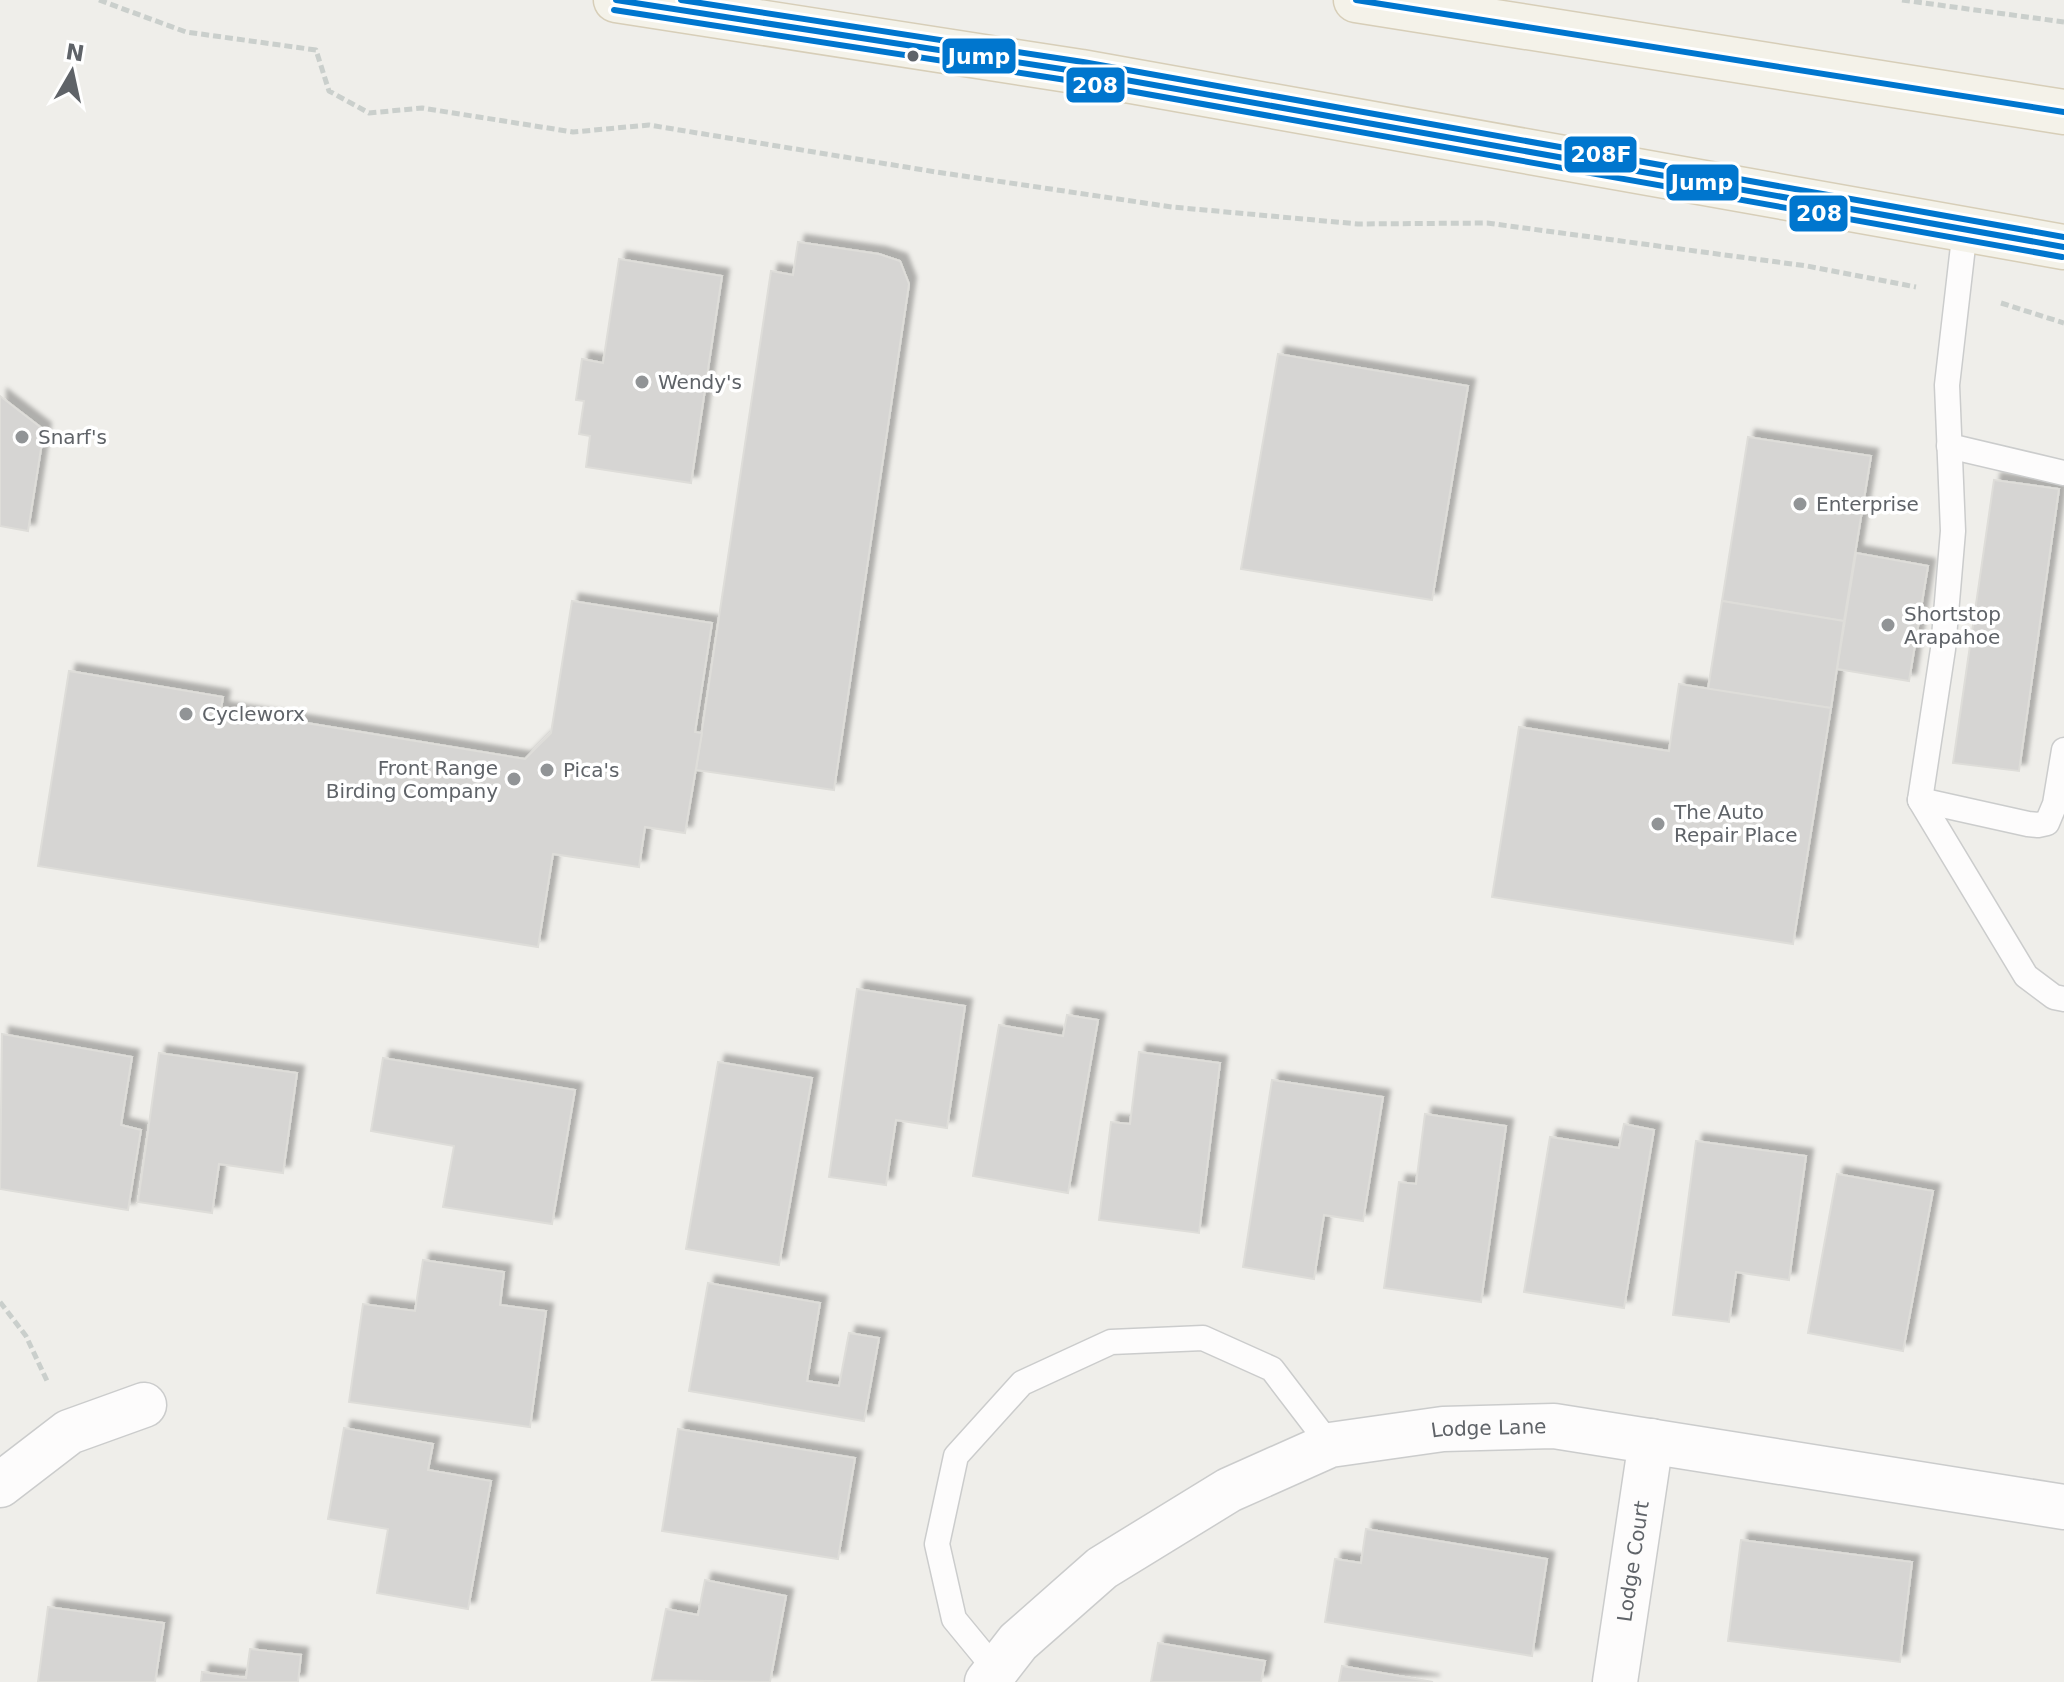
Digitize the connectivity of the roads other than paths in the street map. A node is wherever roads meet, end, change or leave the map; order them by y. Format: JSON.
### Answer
{"nodes":[{"id":1,"x":616,"y":0,"type":"edge"},
{"id":2,"x":1356,"y":0,"type":"edge"},
{"id":3,"x":2064,"y":112,"type":"edge"},
{"id":4,"x":1965,"y":229,"type":"junction"},
{"id":5,"x":2064,"y":247,"type":"edge"},
{"id":6,"x":1949,"y":446,"type":"junction"},
{"id":7,"x":2064,"y":473,"type":"edge"},
{"id":8,"x":2064,"y":750,"type":"edge"},
{"id":9,"x":1920,"y":800,"type":"junction"},
{"id":10,"x":2064,"y":999,"type":"edge"},
{"id":11,"x":144,"y":1405,"type":"dead end"},
{"id":12,"x":1651,"y":1441,"type":"junction"},
{"id":13,"x":1330,"y":1445,"type":"junction"},
{"id":14,"x":0,"y":1485,"type":"edge"},
{"id":15,"x":2064,"y":1507,"type":"edge"},
{"id":16,"x":991,"y":1676,"type":"edge"},
{"id":17,"x":1615,"y":1682,"type":"edge"}],
"edges":[{"from":1,"to":4,"type":"main road"},
{"from":2,"to":3,"type":"main road"},
{"from":4,"to":5,"type":"main road"},
{"from":4,"to":6,"type":"lane"},
{"from":6,"to":7,"type":"lane"},
{"from":6,"to":9,"type":"lane"},
{"from":8,"to":9,"type":"lane"},
{"from":9,"to":10,"type":"lane"},
{"from":11,"to":14,"type":"street"},
{"from":12,"to":13,"type":"street","name":"Lodge Lane"},
{"from":12,"to":15,"type":"street","name":"Lodge Lane"},
{"from":12,"to":17,"type":"street","name":"Lodge Court"},
{"from":13,"to":16,"type":"street","name":"Lodge Lane"},
{"from":13,"to":16,"type":"lane"}]}
